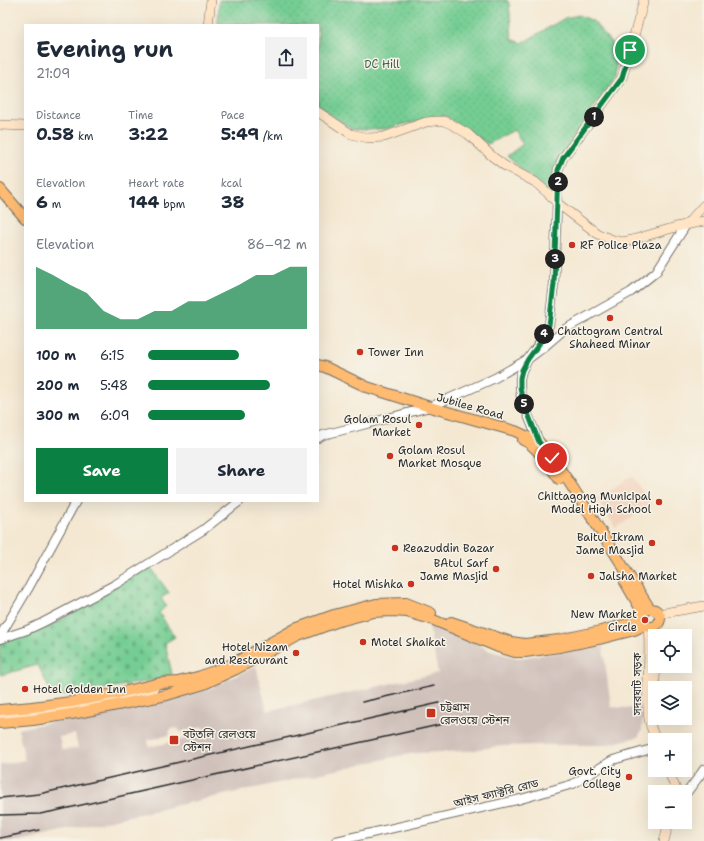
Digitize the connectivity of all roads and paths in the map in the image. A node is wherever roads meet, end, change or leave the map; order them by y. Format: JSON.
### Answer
{"nodes":[{"id":1,"x":211,"y":0,"type":"edge"},
{"id":2,"x":644,"y":0,"type":"edge"},
{"id":3,"x":208,"y":24,"type":"edge"},
{"id":4,"x":319,"y":113,"type":"edge"},
{"id":5,"x":0,"y":125,"type":"edge"},
{"id":6,"x":24,"y":126,"type":"edge"},
{"id":7,"x":0,"y":182,"type":"edge"},
{"id":8,"x":0,"y":189,"type":"edge"},
{"id":9,"x":557,"y":203,"type":"junction"},
{"id":10,"x":704,"y":205,"type":"edge"},
{"id":11,"x":24,"y":210,"type":"edge"},
{"id":12,"x":24,"y":217,"type":"edge"},
{"id":13,"x":704,"y":221,"type":"edge"},
{"id":14,"x":686,"y":225,"type":"junction"},
{"id":15,"x":528,"y":359,"type":"junction"},
{"id":16,"x":319,"y":366,"type":"edge"},
{"id":17,"x":319,"y":370,"type":"edge"},
{"id":18,"x":426,"y":408,"type":"junction"},
{"id":19,"x":319,"y":437,"type":"edge"},
{"id":20,"x":539,"y":442,"type":"junction"},
{"id":21,"x":75,"y":502,"type":"edge"},
{"id":22,"x":239,"y":502,"type":"edge"},
{"id":23,"x":704,"y":606,"type":"edge"},
{"id":24,"x":704,"y":610,"type":"edge"},
{"id":25,"x":651,"y":620,"type":"edge"},
{"id":26,"x":0,"y":638,"type":"edge"},
{"id":27,"x":500,"y":643,"type":"junction"},
{"id":28,"x":655,"y":673,"type":"edge"},
{"id":29,"x":166,"y":683,"type":"junction"},
{"id":30,"x":146,"y":694,"type":"junction"},
{"id":31,"x":167,"y":695,"type":"junction"},
{"id":32,"x":0,"y":710,"type":"edge"},
{"id":33,"x":0,"y":716,"type":"edge"},
{"id":34,"x":0,"y":723,"type":"edge"},
{"id":35,"x":653,"y":733,"type":"edge"},
{"id":36,"x":657,"y":733,"type":"edge"},
{"id":37,"x":648,"y":750,"type":"edge"},
{"id":38,"x":704,"y":769,"type":"edge"},
{"id":39,"x":692,"y":785,"type":"edge"},
{"id":40,"x":667,"y":829,"type":"edge"},
{"id":41,"x":671,"y":829,"type":"edge"},
{"id":42,"x":336,"y":841,"type":"edge"},
{"id":43,"x":664,"y":841,"type":"edge"},
{"id":44,"x":668,"y":841,"type":"edge"}],
"edges":[{"from":1,"to":3,"type":"main road"},
{"from":2,"to":9,"type":"main road"},
{"from":4,"to":9,"type":"main road"},
{"from":5,"to":6,"type":"main road"},
{"from":7,"to":11,"type":"main road"},
{"from":8,"to":12,"type":"main road"},
{"from":9,"to":14,"type":"main road"},
{"from":9,"to":15,"type":"street"},
{"from":10,"to":14,"type":"main road"},
{"from":13,"to":14,"type":"main road"},
{"from":14,"to":15,"type":"street"},
{"from":15,"to":18,"type":"street"},
{"from":15,"to":20,"type":"street"},
{"from":16,"to":18,"type":"main road","name":"Jubilee Road"},
{"from":17,"to":18,"type":"main road"},
{"from":18,"to":19,"type":"street"},
{"from":18,"to":20,"type":"main road","name":"Jubilee Road"},
{"from":18,"to":25,"type":"main road"},
{"from":20,"to":25,"type":"main road","name":"Jubilee Road"},
{"from":21,"to":26,"type":"street"},
{"from":22,"to":26,"type":"street"},
{"from":23,"to":25,"type":"main road"},
{"from":24,"to":25,"type":"main road"},
{"from":25,"to":27,"type":"main road"},
{"from":25,"to":35,"type":"main road","name":"সদরঘাট সড়ক"},
{"from":27,"to":29,"type":"main road"},
{"from":27,"to":31,"type":"main road"},
{"from":28,"to":36,"type":"main road","name":"সদরঘাট সড়ক"},
{"from":29,"to":30,"type":"main road"},
{"from":29,"to":32,"type":"main road"},
{"from":30,"to":31,"type":"main road"},
{"from":30,"to":33,"type":"main road"},
{"from":31,"to":34,"type":"main road"},
{"from":37,"to":42,"type":"street","name":"আইস ফ্যাক্টরি রোড"},
{"from":38,"to":39,"type":"street"},
{"from":40,"to":43,"type":"main road"},
{"from":41,"to":44,"type":"main road"}]}
